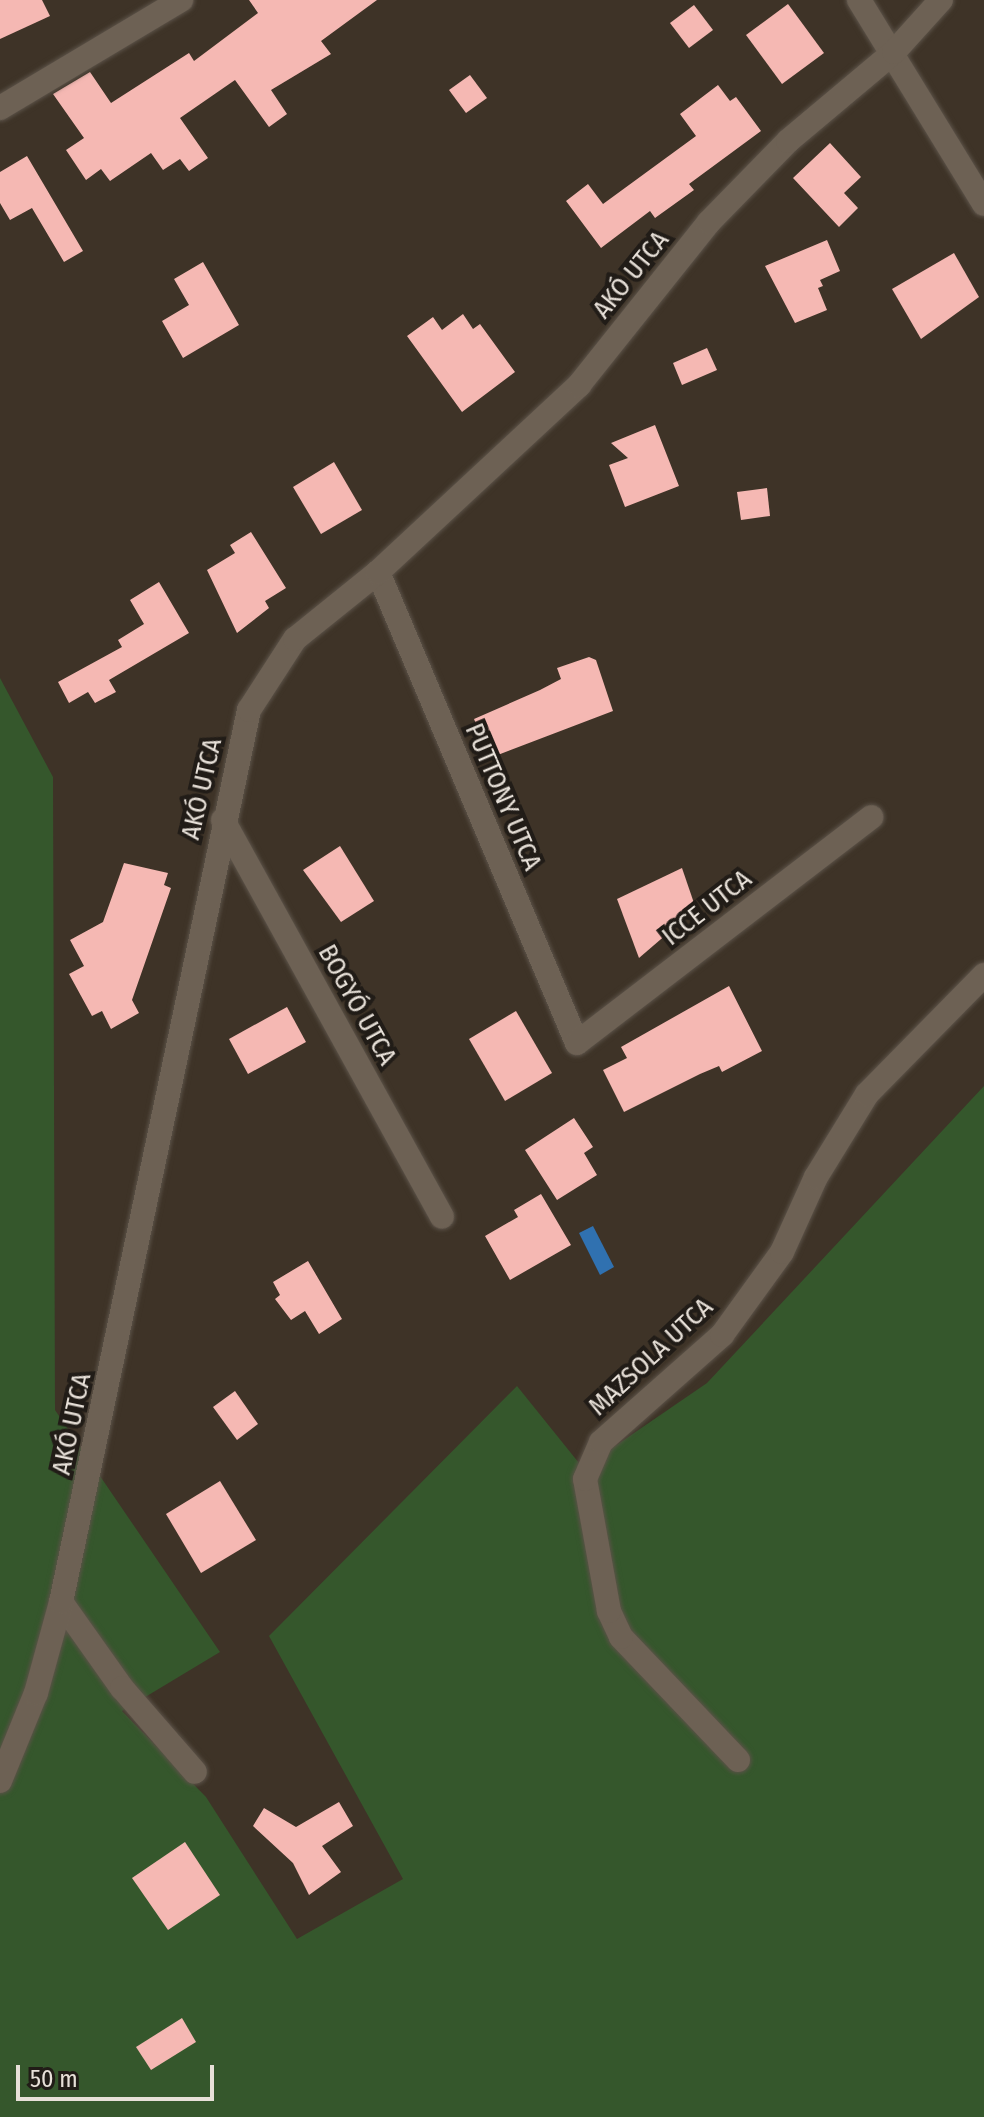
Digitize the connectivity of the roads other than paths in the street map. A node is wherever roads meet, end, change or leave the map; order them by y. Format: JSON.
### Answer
{"nodes":[{"id":1,"x":181,"y":0,"type":"edge"},
{"id":2,"x":859,"y":0,"type":"edge"},
{"id":3,"x":941,"y":0,"type":"edge"},
{"id":4,"x":894,"y":52,"type":"junction"},
{"id":5,"x":0,"y":108,"type":"edge"},
{"id":6,"x":984,"y":204,"type":"edge"},
{"id":7,"x":378,"y":572,"type":"junction"},
{"id":8,"x":871,"y":817,"type":"dead end"},
{"id":9,"x":223,"y":820,"type":"junction"},
{"id":10,"x":984,"y":975,"type":"edge"},
{"id":11,"x":577,"y":1043,"type":"joint"},
{"id":12,"x":442,"y":1217,"type":"dead end"},
{"id":13,"x":61,"y":1602,"type":"junction"},
{"id":14,"x":738,"y":1760,"type":"dead end"},
{"id":15,"x":195,"y":1772,"type":"dead end"},
{"id":16,"x":0,"y":1781,"type":"edge"}],
"edges":[{"from":1,"to":5,"type":"street"},
{"from":2,"to":4,"type":"street"},
{"from":3,"to":4,"type":"street","name":"AKÓ UTCA"},
{"from":4,"to":6,"type":"street"},
{"from":4,"to":7,"type":"street","name":"AKÓ UTCA"},
{"from":7,"to":9,"type":"street","name":"AKÓ UTCA"},
{"from":7,"to":11,"type":"street","name":"PUTTONY UTCA"},
{"from":8,"to":11,"type":"street","name":"ICCE UTCA"},
{"from":9,"to":12,"type":"street","name":"BOGYÓ UTCA"},
{"from":9,"to":13,"type":"street","name":"AKÓ UTCA"},
{"from":10,"to":14,"type":"street","name":"MAZSOLA UTCA"},
{"from":13,"to":15,"type":"street"},
{"from":13,"to":16,"type":"street","name":"AKÓ UTCA"}]}
